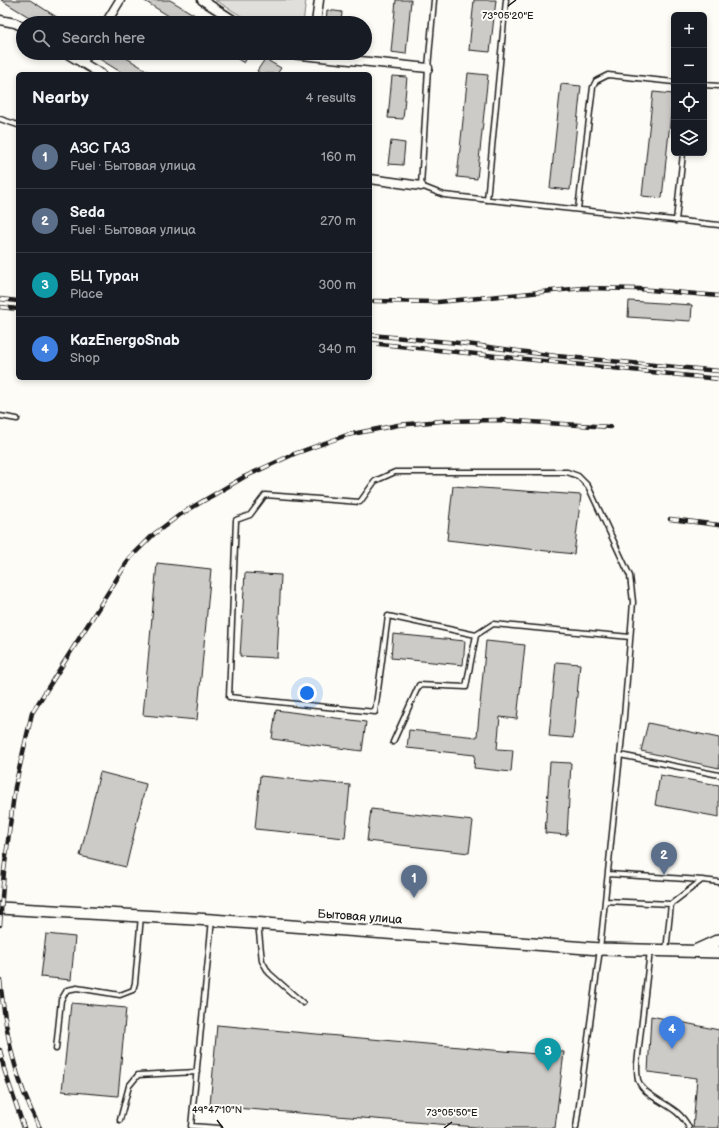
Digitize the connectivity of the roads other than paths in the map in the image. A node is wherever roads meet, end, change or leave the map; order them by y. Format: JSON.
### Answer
{"nodes":[{"id":1,"x":120,"y":0,"type":"edge"},
{"id":2,"x":202,"y":0,"type":"edge"},
{"id":3,"x":319,"y":0,"type":"edge"},
{"id":4,"x":434,"y":0,"type":"edge"},
{"id":5,"x":506,"y":0,"type":"edge"},
{"id":6,"x":110,"y":16,"type":"edge"},
{"id":7,"x":227,"y":16,"type":"edge"},
{"id":8,"x":317,"y":16,"type":"edge"},
{"id":9,"x":0,"y":20,"type":"edge"},
{"id":10,"x":16,"y":24,"type":"edge"},
{"id":11,"x":77,"y":60,"type":"edge"},
{"id":12,"x":84,"y":60,"type":"edge"},
{"id":13,"x":362,"y":60,"type":"edge"},
{"id":14,"x":82,"y":63,"type":"junction"},
{"id":15,"x":428,"y":68,"type":"junction"},
{"id":16,"x":98,"y":72,"type":"edge"},
{"id":17,"x":671,"y":82,"type":"edge"},
{"id":18,"x":707,"y":85,"type":"edge"},
{"id":19,"x":719,"y":86,"type":"edge"},
{"id":20,"x":0,"y":119,"type":"edge"},
{"id":21,"x":16,"y":124,"type":"edge"},
{"id":22,"x":683,"y":156,"type":"edge"},
{"id":23,"x":372,"y":179,"type":"edge"},
{"id":24,"x":421,"y":186,"type":"junction"},
{"id":25,"x":487,"y":200,"type":"junction"},
{"id":26,"x":578,"y":209,"type":"junction"},
{"id":27,"x":676,"y":221,"type":"junction"},
{"id":28,"x":719,"y":225,"type":"edge"},
{"id":29,"x":0,"y":416,"type":"edge"},
{"id":30,"x":17,"y":419,"type":"dead end"},
{"id":31,"x":476,"y":635,"type":"junction"},
{"id":32,"x":630,"y":637,"type":"junction"},
{"id":33,"x":393,"y":742,"type":"dead end"},
{"id":34,"x":620,"y":754,"type":"junction"},
{"id":35,"x":719,"y":775,"type":"edge"},
{"id":36,"x":608,"y":874,"type":"junction"},
{"id":37,"x":702,"y":880,"type":"junction"},
{"id":38,"x":719,"y":882,"type":"edge"},
{"id":39,"x":605,"y":901,"type":"junction"},
{"id":40,"x":670,"y":904,"type":"junction"},
{"id":41,"x":0,"y":908,"type":"edge"},
{"id":42,"x":141,"y":916,"type":"junction"},
{"id":43,"x":212,"y":920,"type":"junction"},
{"id":44,"x":258,"y":923,"type":"junction"},
{"id":45,"x":719,"y":940,"type":"edge"},
{"id":46,"x":600,"y":949,"type":"junction"},
{"id":47,"x":697,"y":950,"type":"junction"},
{"id":48,"x":650,"y":951,"type":"junction"},
{"id":49,"x":666,"y":951,"type":"junction"},
{"id":50,"x":719,"y":952,"type":"edge"},
{"id":51,"x":303,"y":1003,"type":"dead end"},
{"id":52,"x":56,"y":1049,"type":"dead end"},
{"id":53,"x":197,"y":1072,"type":"junction"},
{"id":54,"x":120,"y":1120,"type":"dead end"},
{"id":55,"x":191,"y":1127,"type":"edge"},
{"id":56,"x":219,"y":1128,"type":"edge"},
{"id":57,"x":576,"y":1128,"type":"edge"},
{"id":58,"x":689,"y":1128,"type":"edge"}],
"edges":[{"from":1,"to":6,"type":"street"},
{"from":2,"to":7,"type":"street"},
{"from":3,"to":8,"type":"street"},
{"from":4,"to":15,"type":"lane"},
{"from":5,"to":25,"type":"lane"},
{"from":9,"to":10,"type":"street"},
{"from":11,"to":14,"type":"street"},
{"from":12,"to":14,"type":"street"},
{"from":13,"to":15,"type":"street"},
{"from":14,"to":16,"type":"street"},
{"from":15,"to":24,"type":"lane"},
{"from":17,"to":26,"type":"lane"},
{"from":18,"to":19,"type":"lane"},
{"from":20,"to":21,"type":"lane"},
{"from":22,"to":27,"type":"lane"},
{"from":23,"to":24,"type":"street"},
{"from":24,"to":25,"type":"lane"},
{"from":25,"to":26,"type":"lane"},
{"from":26,"to":27,"type":"lane"},
{"from":27,"to":28,"type":"lane"},
{"from":29,"to":30,"type":"lane"},
{"from":31,"to":32,"type":"lane"},
{"from":31,"to":32,"type":"lane"},
{"from":31,"to":33,"type":"lane"},
{"from":32,"to":34,"type":"lane"},
{"from":34,"to":35,"type":"lane"},
{"from":34,"to":36,"type":"lane"},
{"from":36,"to":37,"type":"lane"},
{"from":36,"to":39,"type":"lane"},
{"from":37,"to":38,"type":"lane"},
{"from":37,"to":40,"type":"lane"},
{"from":39,"to":40,"type":"lane"},
{"from":39,"to":46,"type":"lane"},
{"from":40,"to":49,"type":"lane"},
{"from":41,"to":42,"type":"main road","name":"Бытовая улица"},
{"from":42,"to":43,"type":"main road","name":"Бытовая улица"},
{"from":42,"to":52,"type":"lane"},
{"from":43,"to":44,"type":"main road","name":"Бытовая улица"},
{"from":43,"to":53,"type":"lane"},
{"from":44,"to":46,"type":"main road","name":"Бытовая улица"},
{"from":44,"to":51,"type":"lane"},
{"from":45,"to":47,"type":"main road"},
{"from":46,"to":48,"type":"main road","name":"Бытовая улица"},
{"from":46,"to":57,"type":"lane"},
{"from":47,"to":49,"type":"main road","name":"Бытовая улица"},
{"from":47,"to":50,"type":"main road","name":"Бытовая улица"},
{"from":48,"to":49,"type":"main road","name":"Бытовая улица"},
{"from":48,"to":58,"type":"lane"},
{"from":53,"to":54,"type":"lane"},
{"from":53,"to":55,"type":"lane"},
{"from":55,"to":56,"type":"lane"}]}
